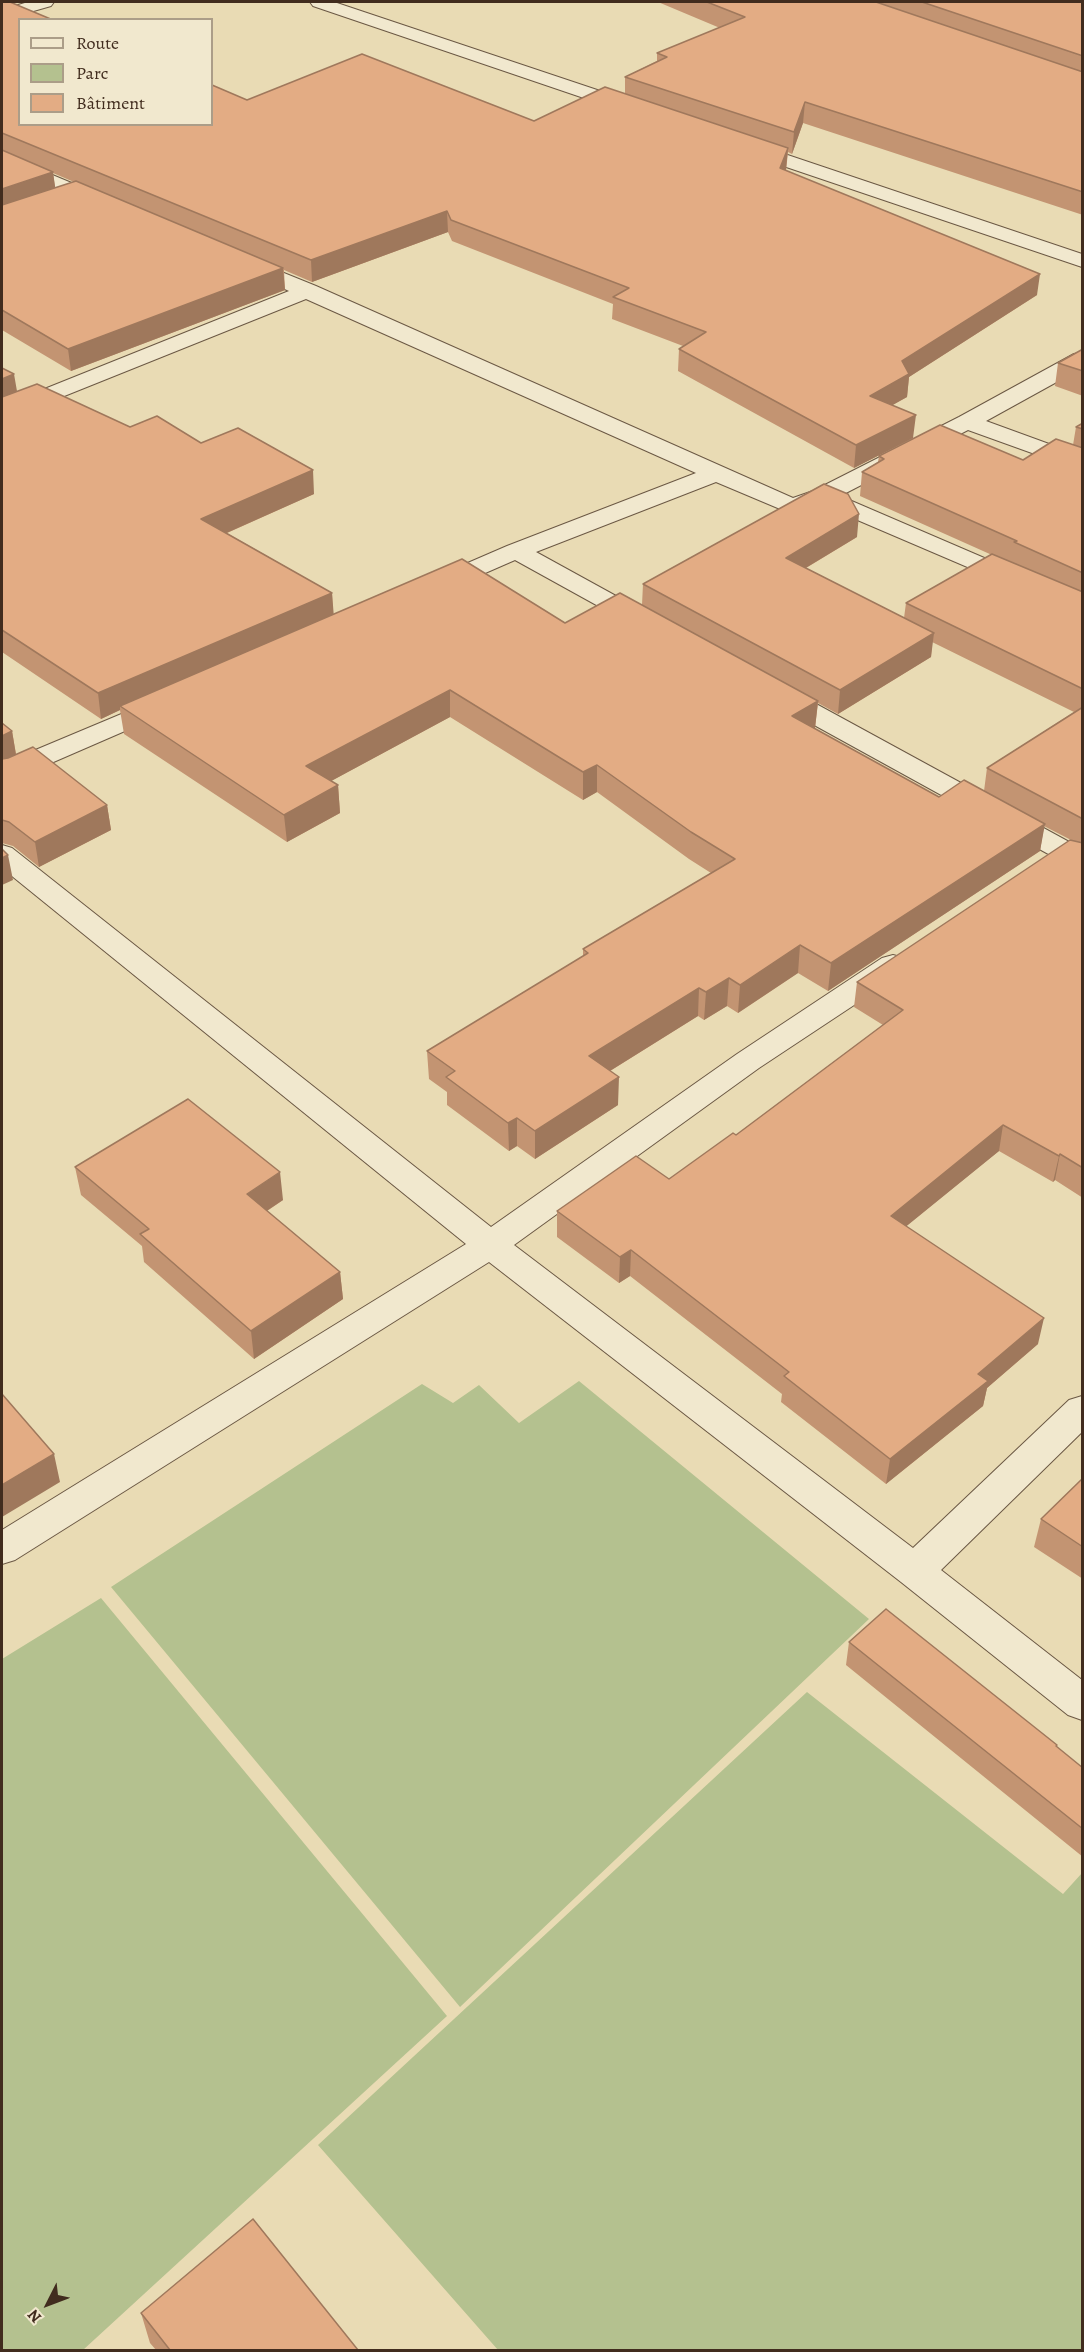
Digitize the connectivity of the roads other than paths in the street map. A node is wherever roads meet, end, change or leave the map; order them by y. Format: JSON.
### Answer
{"nodes":[{"id":1,"x":45,"y":2,"type":"edge"},
{"id":2,"x":320,"y":2,"type":"edge"},
{"id":3,"x":2,"y":15,"type":"edge"},
{"id":4,"x":656,"y":116,"type":"edge"},
{"id":5,"x":723,"y":139,"type":"edge"},
{"id":6,"x":2,"y":160,"type":"edge"},
{"id":7,"x":80,"y":193,"type":"junction"},
{"id":8,"x":58,"y":201,"type":"edge"},
{"id":9,"x":124,"y":212,"type":"edge"},
{"id":10,"x":222,"y":253,"type":"edge"},
{"id":11,"x":1083,"y":261,"type":"edge"},
{"id":12,"x":309,"y":290,"type":"junction"},
{"id":13,"x":1083,"y":359,"type":"edge"},
{"id":14,"x":2,"y":414,"type":"edge"},
{"id":15,"x":967,"y":422,"type":"junction"},
{"id":16,"x":1083,"y":464,"type":"edge"},
{"id":17,"x":717,"y":473,"type":"junction"},
{"id":18,"x":821,"y":496,"type":"junction"},
{"id":19,"x":516,"y":551,"type":"junction"},
{"id":20,"x":418,"y":594,"type":"edge"},
{"id":21,"x":1083,"y":609,"type":"edge"},
{"id":22,"x":671,"y":636,"type":"edge"},
{"id":23,"x":754,"y":681,"type":"edge"},
{"id":24,"x":188,"y":694,"type":"edge"},
{"id":25,"x":2,"y":774,"type":"edge"},
{"id":26,"x":2,"y":854,"type":"edge"},
{"id":27,"x":1073,"y":856,"type":"edge"},
{"id":28,"x":1034,"y":870,"type":"edge"},
{"id":29,"x":916,"y":949,"type":"edge"},
{"id":30,"x":490,"y":1245,"type":"junction"},
{"id":31,"x":1083,"y":1410,"type":"edge"},
{"id":32,"x":2,"y":1549,"type":"edge"},
{"id":33,"x":915,"y":1571,"type":"junction"},
{"id":34,"x":1083,"y":1703,"type":"edge"}],
"edges":[{"from":1,"to":3,"type":"street"},
{"from":2,"to":4,"type":"street"},
{"from":5,"to":11,"type":"street"},
{"from":6,"to":7,"type":"street"},
{"from":7,"to":8,"type":"street"},
{"from":7,"to":9,"type":"street"},
{"from":10,"to":12,"type":"street"},
{"from":12,"to":14,"type":"street"},
{"from":12,"to":17,"type":"street"},
{"from":13,"to":15,"type":"street"},
{"from":15,"to":16,"type":"street"},
{"from":15,"to":18,"type":"street"},
{"from":17,"to":18,"type":"street"},
{"from":17,"to":19,"type":"street"},
{"from":18,"to":21,"type":"street"},
{"from":19,"to":20,"type":"street"},
{"from":19,"to":22,"type":"street"},
{"from":23,"to":27,"type":"street"},
{"from":24,"to":25,"type":"street"},
{"from":26,"to":30,"type":"street"},
{"from":27,"to":28,"type":"street"},
{"from":29,"to":30,"type":"street"},
{"from":30,"to":32,"type":"street"},
{"from":30,"to":33,"type":"street"},
{"from":31,"to":33,"type":"street"},
{"from":33,"to":34,"type":"street"}]}
